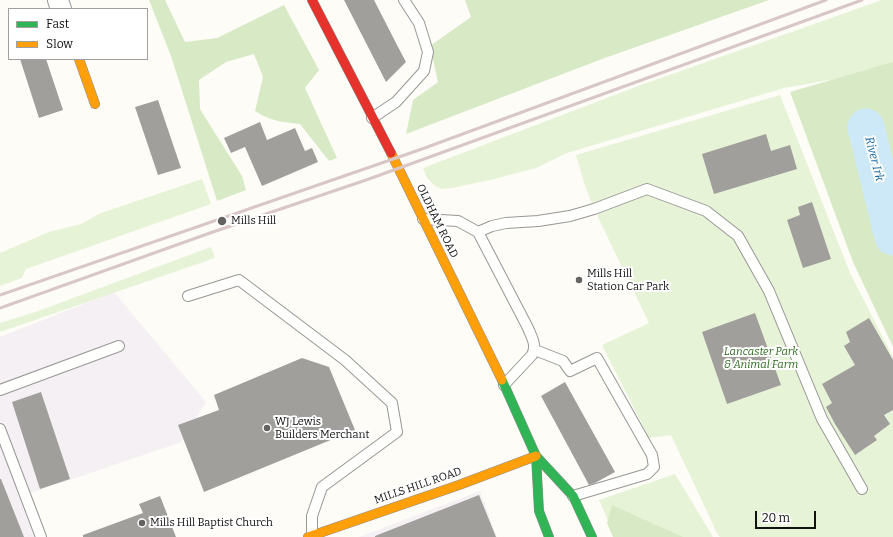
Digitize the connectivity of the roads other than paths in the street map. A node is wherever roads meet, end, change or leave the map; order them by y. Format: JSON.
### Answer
{"nodes":[{"id":1,"x":312,"y":0,"type":"edge"},
{"id":2,"x":404,"y":0,"type":"edge"},
{"id":3,"x":79,"y":60,"type":"edge"},
{"id":4,"x":95,"y":104,"type":"dead end"},
{"id":5,"x":372,"y":118,"type":"junction"},
{"id":6,"x":423,"y":219,"type":"junction"},
{"id":7,"x":478,"y":232,"type":"junction"},
{"id":8,"x":188,"y":296,"type":"dead end"},
{"id":9,"x":119,"y":346,"type":"dead end"},
{"id":10,"x":535,"y":350,"type":"junction"},
{"id":11,"x":504,"y":385,"type":"junction"},
{"id":12,"x":0,"y":390,"type":"edge"},
{"id":13,"x":0,"y":428,"type":"edge"},
{"id":14,"x":536,"y":456,"type":"junction"},
{"id":15,"x":862,"y":489,"type":"dead end"},
{"id":16,"x":573,"y":496,"type":"junction"},
{"id":17,"x":335,"y":532,"type":"edge"},
{"id":18,"x":310,"y":536,"type":"edge"},
{"id":19,"x":41,"y":537,"type":"edge"},
{"id":20,"x":550,"y":537,"type":"edge"},
{"id":21,"x":592,"y":537,"type":"edge"}],
"edges":[{"from":1,"to":5,"type":"main road","name":"OLDHAM ROAD"},
{"from":2,"to":5,"type":"lane"},
{"from":3,"to":4,"type":"main road"},
{"from":5,"to":6,"type":"main road","name":"OLDHAM ROAD"},
{"from":6,"to":7,"type":"lane"},
{"from":6,"to":11,"type":"main road","name":"OLDHAM ROAD"},
{"from":7,"to":10,"type":"lane"},
{"from":7,"to":15,"type":"lane"},
{"from":8,"to":18,"type":"lane"},
{"from":9,"to":12,"type":"lane"},
{"from":10,"to":11,"type":"lane"},
{"from":10,"to":16,"type":"lane"},
{"from":11,"to":14,"type":"main road","name":"OLDHAM ROAD"},
{"from":13,"to":19,"type":"lane"},
{"from":14,"to":16,"type":"main road"},
{"from":14,"to":17,"type":"main road","name":"MILLS HILL ROAD"},
{"from":14,"to":20,"type":"main road"},
{"from":16,"to":21,"type":"main road"},
{"from":17,"to":18,"type":"main road","name":"MILLS HILL ROAD"}]}
